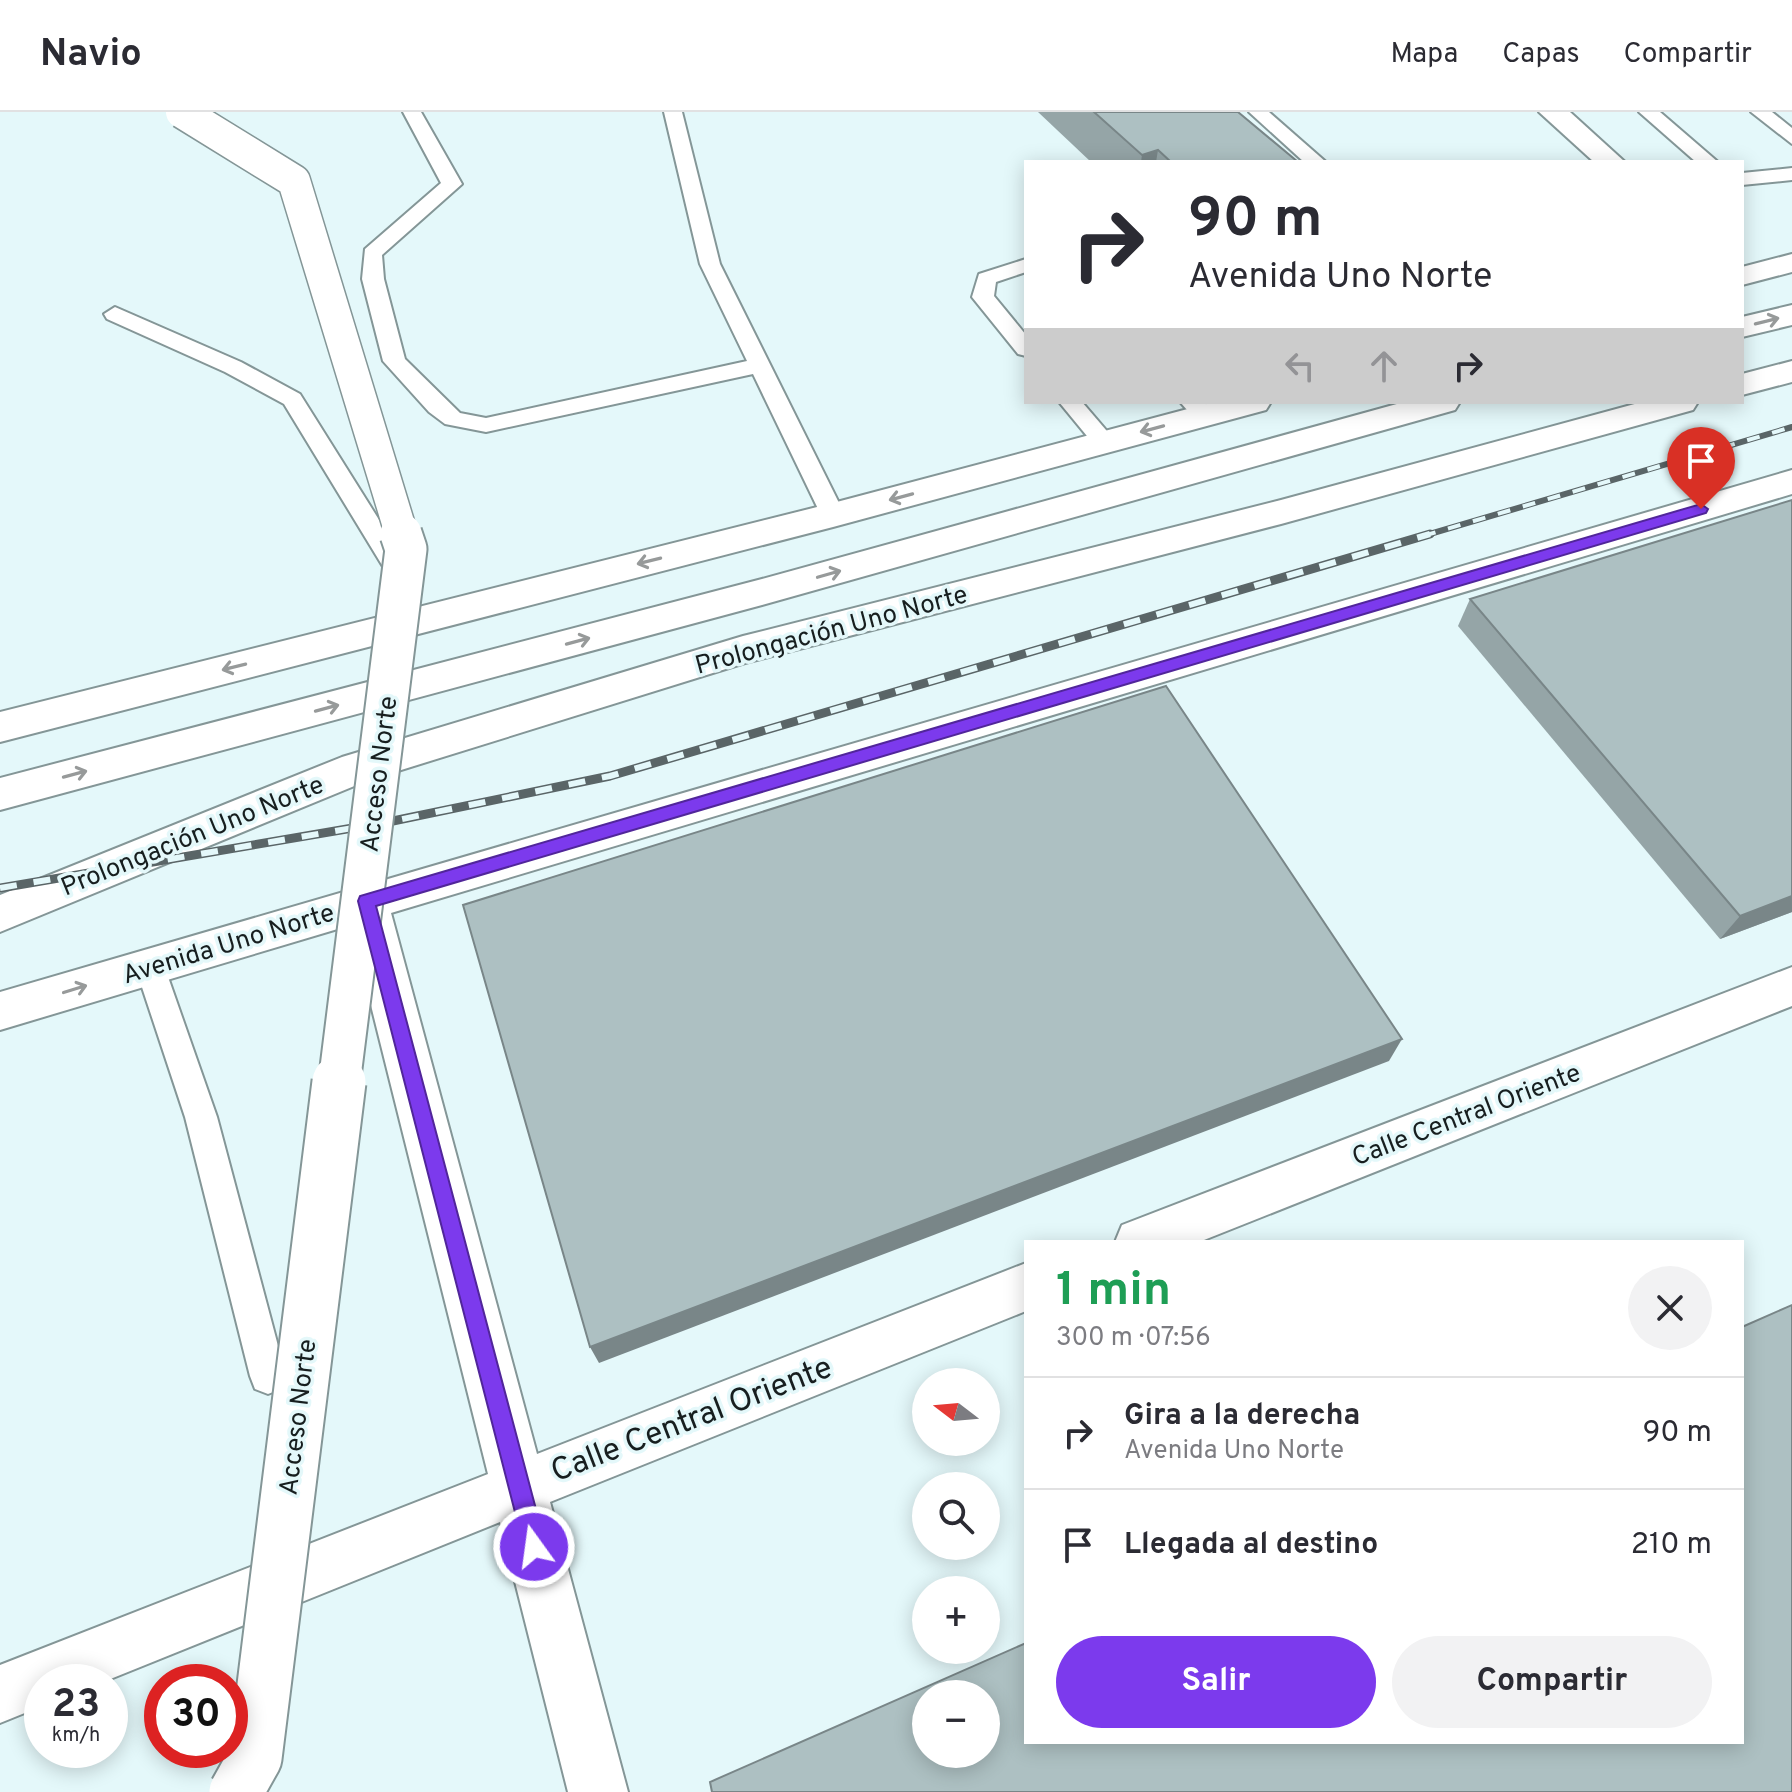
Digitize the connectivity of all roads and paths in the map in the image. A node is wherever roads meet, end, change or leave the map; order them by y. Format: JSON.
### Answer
{"nodes":[{"id":1,"x":182,"y":112,"type":"edge"},
{"id":2,"x":412,"y":112,"type":"edge"},
{"id":3,"x":673,"y":112,"type":"edge"},
{"id":4,"x":1258,"y":112,"type":"edge"},
{"id":5,"x":1553,"y":112,"type":"edge"},
{"id":6,"x":1648,"y":112,"type":"edge"},
{"id":7,"x":1760,"y":112,"type":"edge"},
{"id":8,"x":1792,"y":138,"type":"edge"},
{"id":9,"x":1314,"y":160,"type":"edge"},
{"id":10,"x":1609,"y":160,"type":"edge"},
{"id":11,"x":1706,"y":160,"type":"edge"},
{"id":12,"x":1792,"y":174,"type":"edge"},
{"id":13,"x":1744,"y":179,"type":"edge"},
{"id":14,"x":1792,"y":263,"type":"edge"},
{"id":15,"x":1024,"y":266,"type":"edge"},
{"id":16,"x":1744,"y":275,"type":"edge"},
{"id":17,"x":115,"y":314,"type":"dead end"},
{"id":18,"x":1792,"y":315,"type":"edge"},
{"id":19,"x":1744,"y":327,"type":"edge"},
{"id":20,"x":1024,"y":347,"type":"edge"},
{"id":21,"x":761,"y":365,"type":"junction"},
{"id":22,"x":1792,"y":371,"type":"edge"},
{"id":23,"x":1744,"y":384,"type":"edge"},
{"id":24,"x":1072,"y":404,"type":"edge"},
{"id":25,"x":1238,"y":404,"type":"edge"},
{"id":26,"x":1436,"y":404,"type":"edge"},
{"id":27,"x":1674,"y":404,"type":"edge"},
{"id":28,"x":1198,"y":409,"type":"edge"},
{"id":29,"x":1104,"y":442,"type":"junction"},
{"id":30,"x":1792,"y":482,"type":"edge"},
{"id":31,"x":833,"y":515,"type":"junction"},
{"id":32,"x":427,"y":618,"type":"junction"},
{"id":33,"x":0,"y":727,"type":"edge"},
{"id":34,"x":0,"y":794,"type":"edge"},
{"id":35,"x":366,"y":901,"type":"junction"},
{"id":36,"x":0,"y":914,"type":"edge"},
{"id":37,"x":150,"y":966,"type":"junction"},
{"id":38,"x":1792,"y":986,"type":"edge"},
{"id":39,"x":0,"y":1011,"type":"edge"},
{"id":40,"x":1145,"y":1240,"type":"edge"},
{"id":41,"x":1024,"y":1288,"type":"edge"},
{"id":42,"x":268,"y":1376,"type":"dead end"},
{"id":43,"x":519,"y":1486,"type":"junction"},
{"id":44,"x":0,"y":1694,"type":"edge"},
{"id":45,"x":236,"y":1792,"type":"edge"},
{"id":46,"x":598,"y":1792,"type":"edge"}],
"edges":[{"from":1,"to":45,"type":"street","name":"Acceso Norte","bridge":true},
{"from":2,"to":21,"type":"lane"},
{"from":3,"to":21,"type":"lane"},
{"from":4,"to":9,"type":"lane"},
{"from":5,"to":10,"type":"street"},
{"from":6,"to":11,"type":"lane"},
{"from":7,"to":8,"type":"lane"},
{"from":12,"to":13,"type":"lane"},
{"from":14,"to":16,"type":"street"},
{"from":15,"to":20,"type":"lane"},
{"from":17,"to":32,"type":"lane"},
{"from":19,"to":18,"type":"street","one_way":true},
{"from":21,"to":31,"type":"lane"},
{"from":22,"to":23,"type":"street"},
{"from":24,"to":29,"type":"lane"},
{"from":25,"to":28,"type":"street"},
{"from":34,"to":26,"type":"street","one_way":true},
{"from":27,"to":36,"type":"street","name":"Prolongación Uno Norte"},
{"from":28,"to":29,"type":"street","one_way":true},
{"from":29,"to":31,"type":"street","one_way":true},
{"from":30,"to":35,"type":"street","name":"Avenida Uno Norte"},
{"from":31,"to":32,"type":"street","one_way":true},
{"from":32,"to":33,"type":"street","one_way":true},
{"from":35,"to":37,"type":"street","name":"Avenida Uno Norte"},
{"from":35,"to":43,"type":"street"},
{"from":39,"to":37,"type":"street","name":"Avenida Uno Norte","one_way":true},
{"from":37,"to":42,"type":"lane"},
{"from":38,"to":40,"type":"street","name":"Calle Central Oriente"},
{"from":41,"to":43,"type":"street","name":"Calle Central Oriente"},
{"from":43,"to":44,"type":"street","name":"Calle Central Oriente"},
{"from":43,"to":46,"type":"street"}]}
